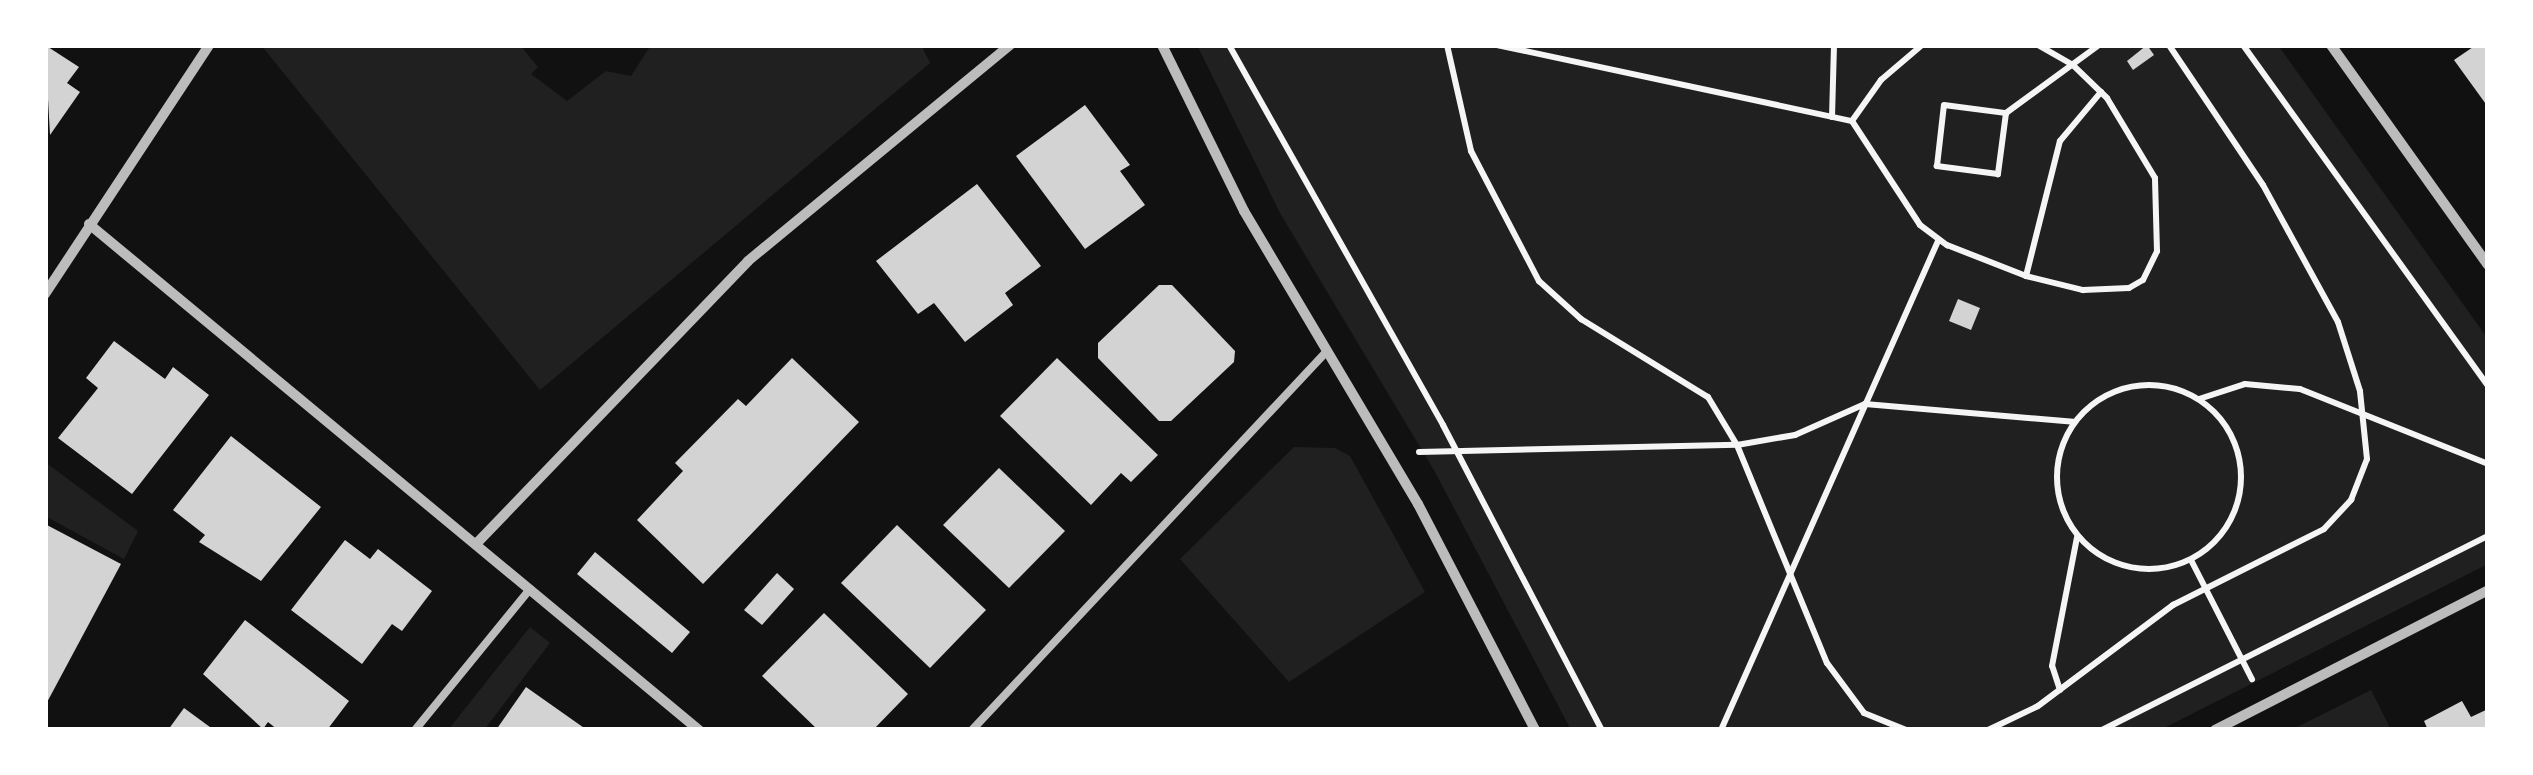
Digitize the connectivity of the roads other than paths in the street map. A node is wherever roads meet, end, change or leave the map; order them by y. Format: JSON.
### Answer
{"nodes":[{"id":1,"x":208,"y":45,"type":"edge"},
{"id":2,"x":1010,"y":45,"type":"edge"},
{"id":3,"x":1162,"y":45,"type":"edge"},
{"id":4,"x":2331,"y":45,"type":"edge"},
{"id":5,"x":89,"y":224,"type":"junction"},
{"id":6,"x":2488,"y":265,"type":"edge"},
{"id":7,"x":45,"y":294,"type":"edge"},
{"id":8,"x":1326,"y":352,"type":"junction"},
{"id":9,"x":476,"y":544,"type":"junction"},
{"id":10,"x":530,"y":589,"type":"junction"},
{"id":11,"x":2488,"y":590,"type":"edge"},
{"id":12,"x":415,"y":730,"type":"edge"},
{"id":13,"x":699,"y":730,"type":"edge"},
{"id":14,"x":972,"y":730,"type":"edge"},
{"id":15,"x":1535,"y":730,"type":"edge"},
{"id":16,"x":2215,"y":730,"type":"edge"}],
"edges":[{"from":1,"to":5,"type":"street"},
{"from":2,"to":9,"type":"street"},
{"from":3,"to":8,"type":"street"},
{"from":4,"to":6,"type":"street"},
{"from":5,"to":7,"type":"street"},
{"from":5,"to":9,"type":"street"},
{"from":8,"to":14,"type":"lane"},
{"from":8,"to":15,"type":"street"},
{"from":9,"to":10,"type":"street"},
{"from":10,"to":12,"type":"lane"},
{"from":10,"to":13,"type":"street"},
{"from":11,"to":16,"type":"street"}]}
